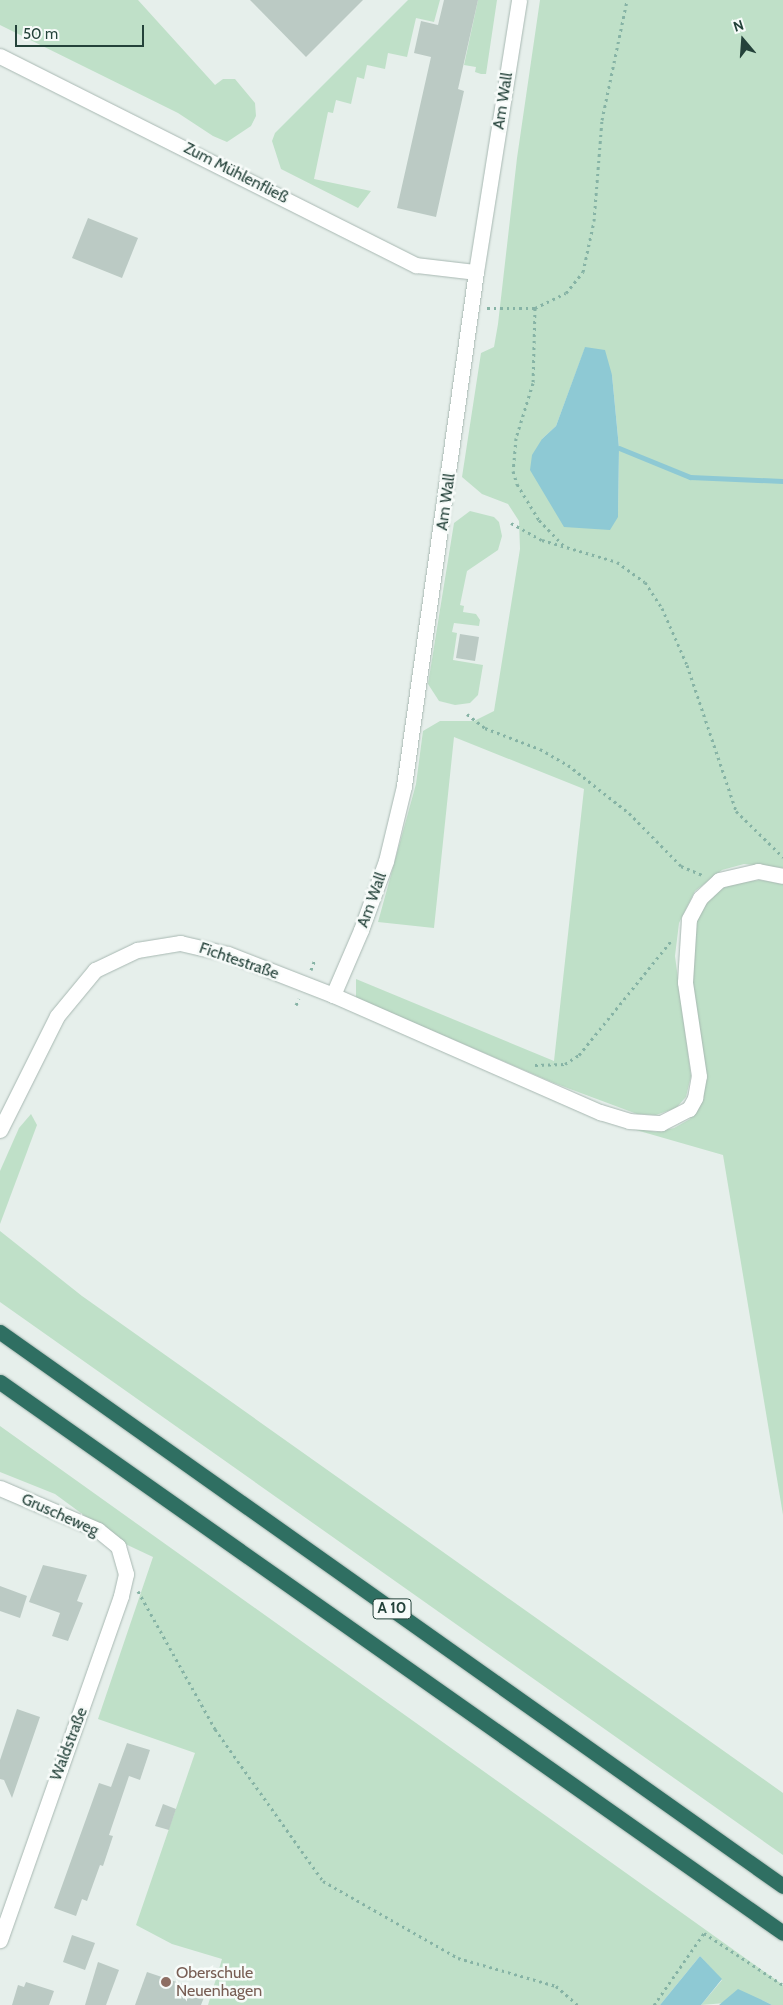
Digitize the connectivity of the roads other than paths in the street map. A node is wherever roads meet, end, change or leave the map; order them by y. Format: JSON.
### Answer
{"nodes":[{"id":1,"x":519,"y":0,"type":"edge"},
{"id":2,"x":0,"y":56,"type":"edge"},
{"id":3,"x":476,"y":272,"type":"junction"},
{"id":4,"x":783,"y":876,"type":"edge"},
{"id":5,"x":333,"y":995,"type":"junction"},
{"id":6,"x":0,"y":1130,"type":"edge"},
{"id":7,"x":0,"y":1332,"type":"edge"},
{"id":8,"x":0,"y":1382,"type":"edge"},
{"id":9,"x":0,"y":1488,"type":"edge"},
{"id":10,"x":118,"y":1546,"type":"joint"},
{"id":11,"x":783,"y":1886,"type":"edge"},
{"id":12,"x":783,"y":1933,"type":"edge"},
{"id":13,"x":0,"y":1940,"type":"edge"}],
"edges":[{"from":1,"to":3,"type":"street","name":"Am Wall"},
{"from":2,"to":3,"type":"street","name":"Zum Mühlenfließ"},
{"from":3,"to":5,"type":"street","name":"Am Wall"},
{"from":4,"to":5,"type":"street","name":"Fichtestraße"},
{"from":5,"to":6,"type":"street","name":"Fichtestraße"},
{"from":7,"to":11,"type":"highway","number":"A 10"},
{"from":8,"to":12,"type":"highway","number":"A 10"},
{"from":9,"to":10,"type":"street","name":"Gruscheweg"},
{"from":10,"to":13,"type":"street","name":"Waldstraße"}]}
